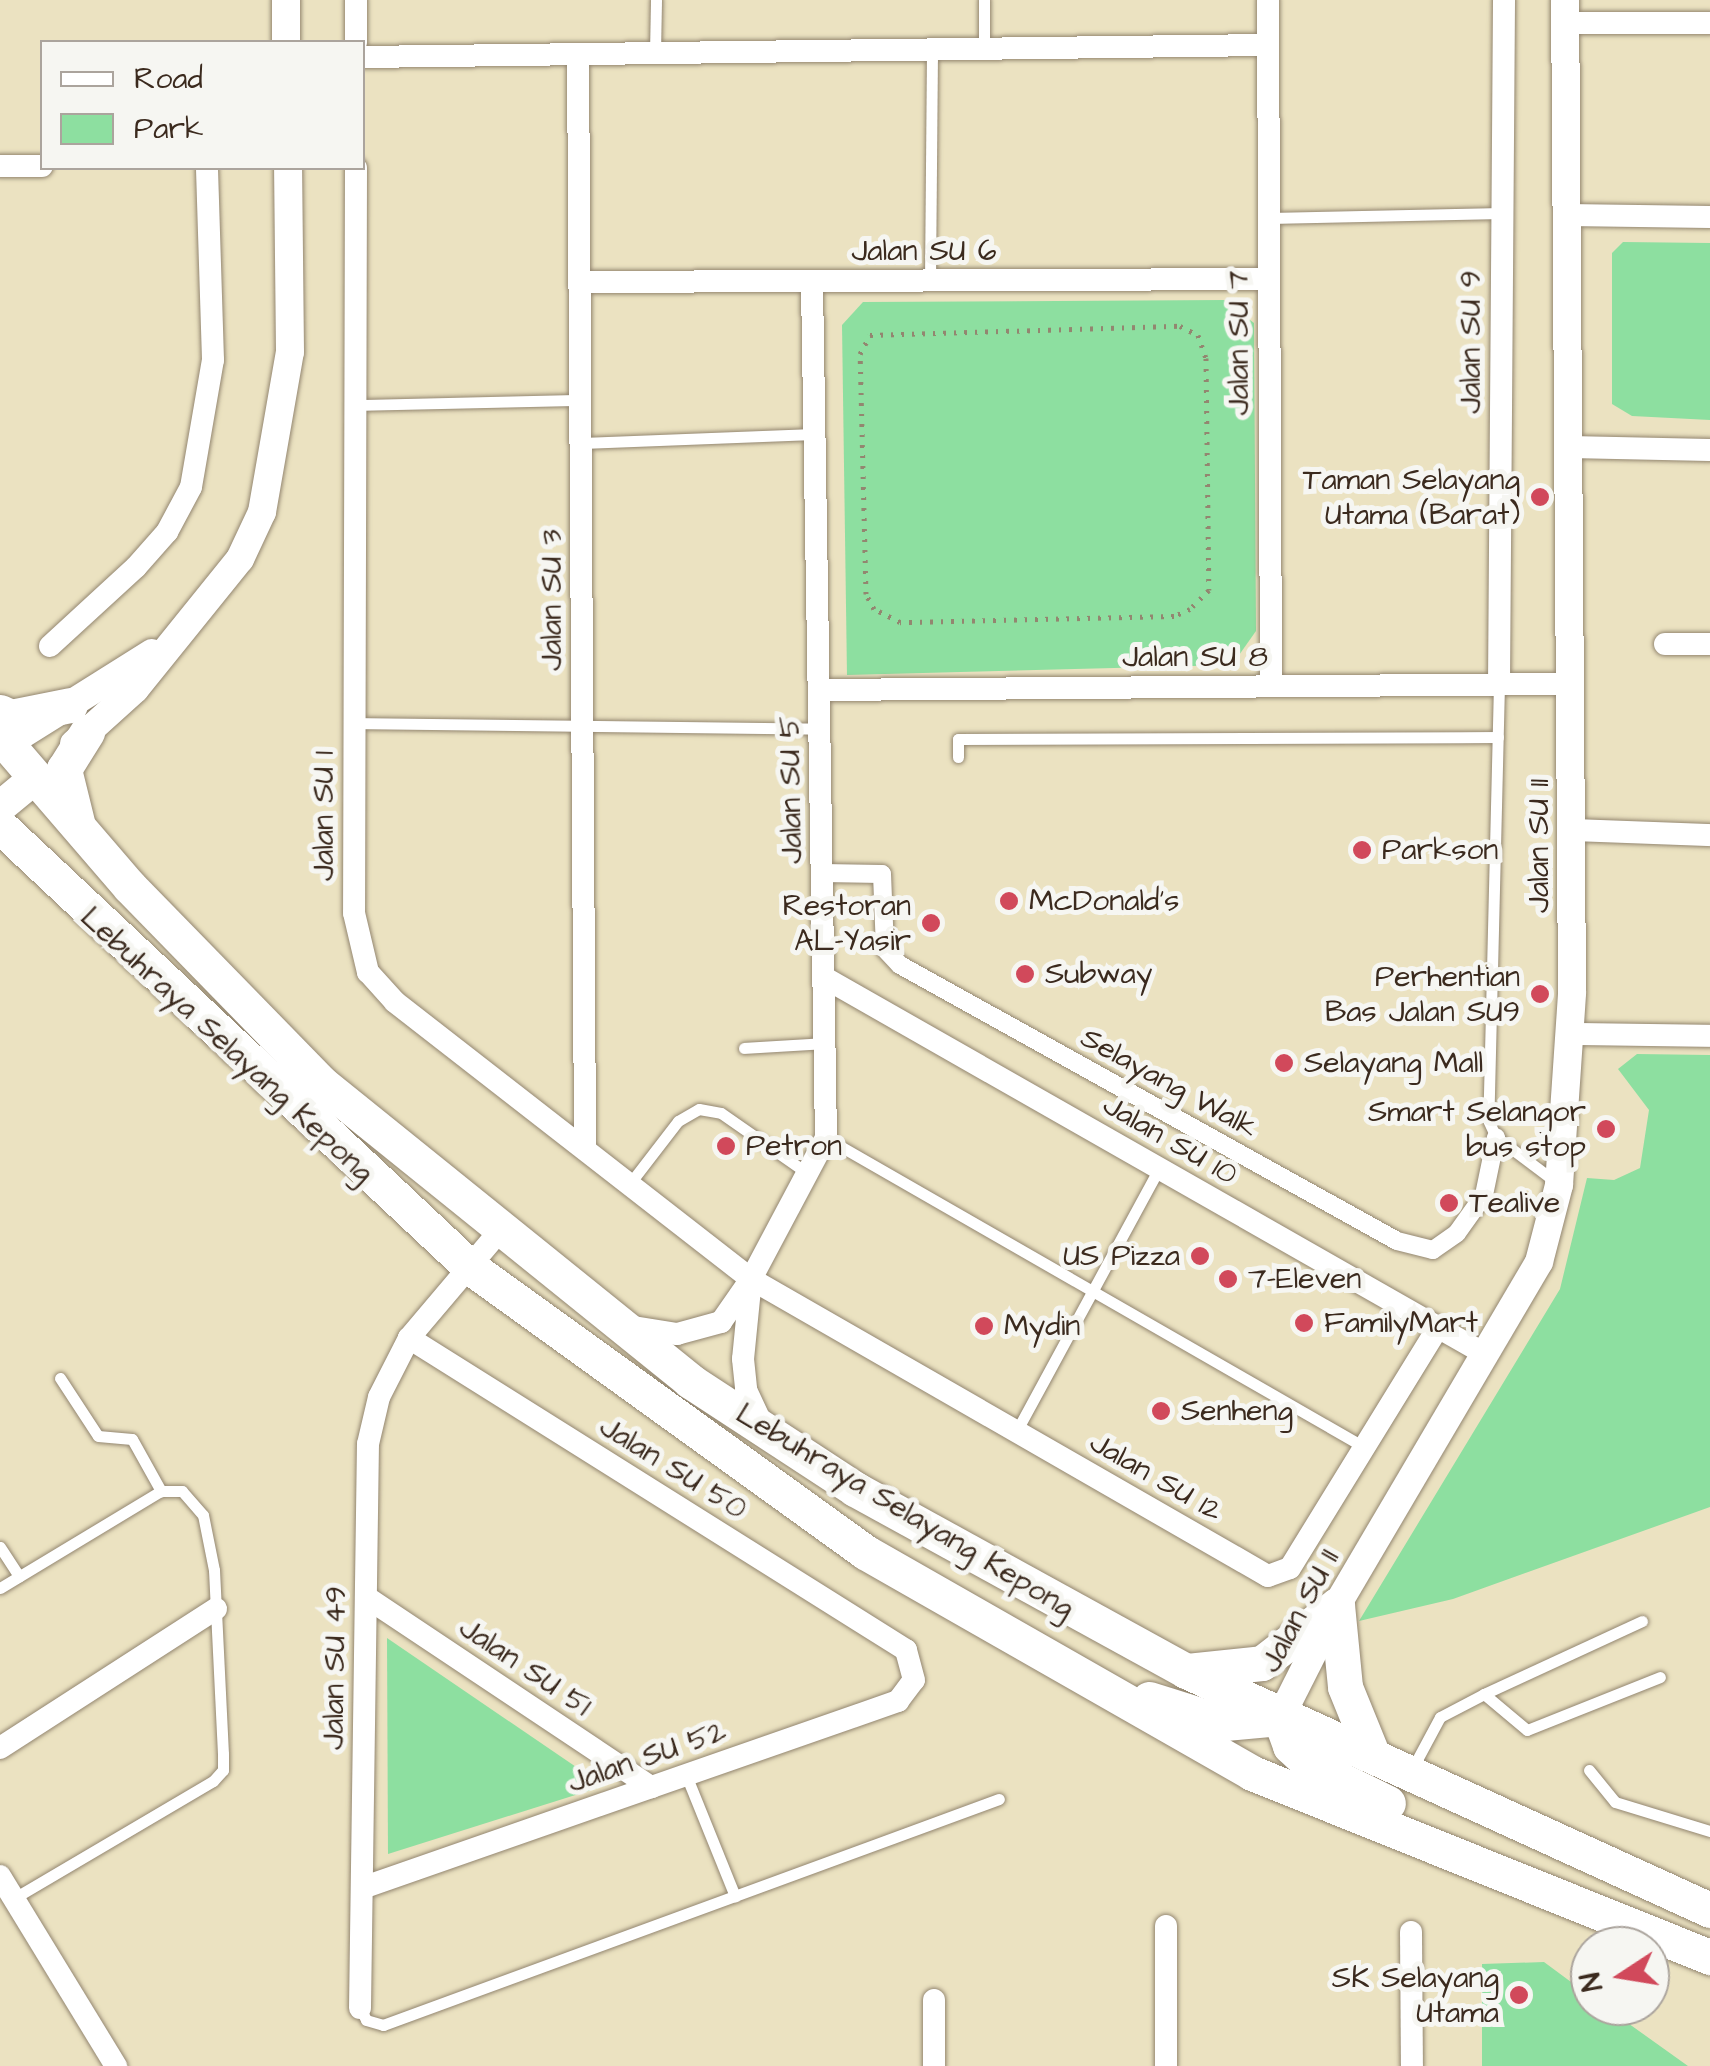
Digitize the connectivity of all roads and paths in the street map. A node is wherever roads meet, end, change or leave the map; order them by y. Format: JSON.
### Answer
{"nodes":[{"id":1,"x":286,"y":0,"type":"edge"},
{"id":2,"x":356,"y":0,"type":"edge"},
{"id":3,"x":656,"y":0,"type":"edge"},
{"id":4,"x":984,"y":0,"type":"edge"},
{"id":5,"x":1268,"y":0,"type":"edge"},
{"id":6,"x":1504,"y":0,"type":"edge"},
{"id":7,"x":1565,"y":12,"type":"edge"},
{"id":8,"x":1710,"y":23,"type":"edge"},
{"id":9,"x":286,"y":40,"type":"edge"},
{"id":10,"x":356,"y":40,"type":"edge"},
{"id":11,"x":1268,"y":45,"type":"junction"},
{"id":12,"x":984,"y":49,"type":"junction"},
{"id":13,"x":932,"y":50,"type":"junction"},
{"id":14,"x":655,"y":53,"type":"junction"},
{"id":15,"x":578,"y":54,"type":"junction"},
{"id":16,"x":365,"y":57,"type":"edge"},
{"id":17,"x":0,"y":166,"type":"edge"},
{"id":18,"x":40,"y":166,"type":"edge"},
{"id":19,"x":207,"y":170,"type":"edge"},
{"id":20,"x":288,"y":170,"type":"edge"},
{"id":21,"x":356,"y":170,"type":"edge"},
{"id":22,"x":1502,"y":213,"type":"junction"},
{"id":23,"x":1567,"y":215,"type":"junction"},
{"id":24,"x":1710,"y":216,"type":"edge"},
{"id":25,"x":1269,"y":218,"type":"junction"},
{"id":26,"x":1269,"y":280,"type":"junction"},
{"id":27,"x":812,"y":281,"type":"junction"},
{"id":28,"x":930,"y":281,"type":"junction"},
{"id":29,"x":580,"y":282,"type":"junction"},
{"id":30,"x":580,"y":400,"type":"junction"},
{"id":31,"x":358,"y":404,"type":"junction"},
{"id":32,"x":815,"y":434,"type":"junction"},
{"id":33,"x":581,"y":443,"type":"junction"},
{"id":34,"x":1569,"y":447,"type":"junction"},
{"id":35,"x":1710,"y":450,"type":"edge"},
{"id":36,"x":900,"y":622,"type":"joint"},
{"id":37,"x":1665,"y":644,"type":"dead end"},
{"id":38,"x":1710,"y":644,"type":"edge"},
{"id":39,"x":50,"y":646,"type":"dead end"},
{"id":40,"x":1499,"y":684,"type":"junction"},
{"id":41,"x":1571,"y":684,"type":"junction"},
{"id":42,"x":1271,"y":686,"type":"junction"},
{"id":43,"x":820,"y":690,"type":"junction"},
{"id":44,"x":79,"y":718,"type":"junction"},
{"id":45,"x":354,"y":724,"type":"junction"},
{"id":46,"x":583,"y":726,"type":"junction"},
{"id":47,"x":820,"y":729,"type":"junction"},
{"id":48,"x":2,"y":735,"type":"edge"},
{"id":49,"x":1498,"y":737,"type":"junction"},
{"id":50,"x":958,"y":757,"type":"dead end"},
{"id":51,"x":35,"y":778,"type":"junction"},
{"id":52,"x":0,"y":807,"type":"edge"},
{"id":53,"x":0,"y":826,"type":"edge"},
{"id":54,"x":78,"y":828,"type":"junction"},
{"id":55,"x":1571,"y":830,"type":"junction"},
{"id":56,"x":1710,"y":836,"type":"edge"},
{"id":57,"x":0,"y":857,"type":"edge"},
{"id":58,"x":35,"y":865,"type":"junction"},
{"id":59,"x":823,"y":873,"type":"junction"},
{"id":60,"x":825,"y":978,"type":"junction"},
{"id":61,"x":1572,"y":1034,"type":"junction"},
{"id":62,"x":1710,"y":1036,"type":"edge"},
{"id":63,"x":826,"y":1043,"type":"junction"},
{"id":64,"x":744,"y":1048,"type":"dead end"},
{"id":65,"x":1496,"y":1137,"type":"junction"},
{"id":66,"x":826,"y":1138,"type":"junction"},
{"id":67,"x":586,"y":1145,"type":"junction"},
{"id":68,"x":1159,"y":1169,"type":"junction"},
{"id":69,"x":807,"y":1173,"type":"junction"},
{"id":70,"x":631,"y":1182,"type":"junction"},
{"id":71,"x":1560,"y":1185,"type":"junction"},
{"id":72,"x":499,"y":1232,"type":"junction"},
{"id":73,"x":470,"y":1266,"type":"junction"},
{"id":74,"x":751,"y":1279,"type":"junction"},
{"id":75,"x":1092,"y":1291,"type":"junction"},
{"id":76,"x":615,"y":1324,"type":"junction"},
{"id":77,"x":1437,"y":1329,"type":"junction"},
{"id":78,"x":409,"y":1338,"type":"junction"},
{"id":79,"x":1485,"y":1354,"type":"junction"},
{"id":80,"x":60,"y":1378,"type":"dead end"},
{"id":81,"x":765,"y":1430,"type":"junction"},
{"id":82,"x":1016,"y":1432,"type":"junction"},
{"id":83,"x":1364,"y":1447,"type":"junction"},
{"id":84,"x":161,"y":1492,"type":"junction"},
{"id":85,"x":0,"y":1547,"type":"edge"},
{"id":86,"x":19,"y":1576,"type":"junction"},
{"id":87,"x":0,"y":1588,"type":"edge"},
{"id":88,"x":366,"y":1597,"type":"junction"},
{"id":89,"x":1337,"y":1605,"type":"junction"},
{"id":90,"x":216,"y":1609,"type":"junction"},
{"id":91,"x":1642,"y":1620,"type":"dead end"},
{"id":92,"x":906,"y":1650,"type":"joint"},
{"id":93,"x":1186,"y":1672,"type":"junction"},
{"id":94,"x":1660,"y":1677,"type":"dead end"},
{"id":95,"x":1109,"y":1692,"type":"junction"},
{"id":96,"x":1484,"y":1694,"type":"junction"},
{"id":97,"x":1280,"y":1718,"type":"junction"},
{"id":98,"x":0,"y":1748,"type":"edge"},
{"id":99,"x":1373,"y":1756,"type":"junction"},
{"id":100,"x":1589,"y":1770,"type":"dead end"},
{"id":101,"x":686,"y":1774,"type":"junction"},
{"id":102,"x":1409,"y":1775,"type":"junction"},
{"id":103,"x":652,"y":1787,"type":"junction"},
{"id":104,"x":999,"y":1798,"type":"dead end"},
{"id":105,"x":1710,"y":1831,"type":"edge"},
{"id":106,"x":0,"y":1876,"type":"edge"},
{"id":107,"x":362,"y":1888,"type":"junction"},
{"id":108,"x":735,"y":1896,"type":"junction"},
{"id":109,"x":14,"y":1898,"type":"junction"},
{"id":110,"x":1710,"y":1910,"type":"edge"},
{"id":111,"x":1608,"y":1913,"type":"junction"},
{"id":112,"x":1166,"y":1926,"type":"dead end"},
{"id":113,"x":1412,"y":1932,"type":"dead end"},
{"id":114,"x":1710,"y":1956,"type":"edge"},
{"id":115,"x":934,"y":2000,"type":"dead end"},
{"id":116,"x":360,"y":2008,"type":"joint"},
{"id":117,"x":116,"y":2066,"type":"edge"},
{"id":118,"x":934,"y":2066,"type":"edge"},
{"id":119,"x":1166,"y":2066,"type":"edge"},
{"id":120,"x":1412,"y":2066,"type":"edge"}],
"edges":[{"from":1,"to":9,"type":"street"},
{"from":2,"to":10,"type":"street"},
{"from":3,"to":14,"type":"lane"},
{"from":4,"to":12,"type":"lane"},
{"from":5,"to":11,"type":"street","name":"Jalan SU 7"},
{"from":6,"to":22,"type":"street","name":"Jalan SU 9"},
{"from":7,"to":8,"type":"street","name":"Jalan SU 11"},
{"from":7,"to":23,"type":"street","name":"Jalan SU 11"},
{"from":11,"to":12,"type":"street"},
{"from":11,"to":25,"type":"street","name":"Jalan SU 7"},
{"from":12,"to":13,"type":"street"},
{"from":13,"to":14,"type":"street"},
{"from":13,"to":28,"type":"lane"},
{"from":14,"to":15,"type":"street"},
{"from":15,"to":16,"type":"street"},
{"from":15,"to":29,"type":"street","name":"Jalan SU 3"},
{"from":17,"to":18,"type":"street"},
{"from":19,"to":39,"type":"street"},
{"from":20,"to":44,"type":"street"},
{"from":21,"to":31,"type":"street","name":"Jalan SU 1"},
{"from":22,"to":25,"type":"lane"},
{"from":22,"to":40,"type":"street","name":"Jalan SU 9"},
{"from":23,"to":24,"type":"street"},
{"from":23,"to":34,"type":"street","name":"Jalan SU 11"},
{"from":25,"to":26,"type":"street","name":"Jalan SU 7"},
{"from":26,"to":28,"type":"street","name":"Jalan SU 6"},
{"from":26,"to":42,"type":"street","name":"Jalan SU 7"},
{"from":27,"to":28,"type":"street","name":"Jalan SU 6"},
{"from":27,"to":29,"type":"street","name":"Jalan SU 6"},
{"from":27,"to":32,"type":"street","name":"Jalan SU 5"},
{"from":29,"to":30,"type":"street","name":"Jalan SU 3"},
{"from":30,"to":31,"type":"lane"},
{"from":30,"to":33,"type":"street","name":"Jalan SU 3"},
{"from":31,"to":45,"type":"street","name":"Jalan SU 1"},
{"from":32,"to":33,"type":"lane"},
{"from":32,"to":43,"type":"street","name":"Jalan SU 5"},
{"from":33,"to":46,"type":"street","name":"Jalan SU 3"},
{"from":34,"to":35,"type":"street"},
{"from":34,"to":41,"type":"street","name":"Jalan SU 11"},
{"from":36,"to":36,"type":"path"},
{"from":37,"to":38,"type":"street"},
{"from":40,"to":41,"type":"street","name":"Jalan SU 8"},
{"from":40,"to":42,"type":"street","name":"Jalan SU 8"},
{"from":40,"to":49,"type":"lane"},
{"from":41,"to":55,"type":"street","name":"Jalan SU 11"},
{"from":42,"to":43,"type":"street","name":"Jalan SU 8"},
{"from":43,"to":47,"type":"street","name":"Jalan SU 5"},
{"from":44,"to":48,"type":"main road"},
{"from":44,"to":51,"type":"street"},
{"from":44,"to":54,"type":"main road"},
{"from":45,"to":46,"type":"lane"},
{"from":45,"to":67,"type":"street","name":"Jalan SU 1"},
{"from":46,"to":47,"type":"lane"},
{"from":46,"to":67,"type":"street","name":"Jalan SU 3"},
{"from":47,"to":59,"type":"street","name":"Jalan SU 5"},
{"from":48,"to":51,"type":"main road","name":"Lebuhraya Selayang Kepong"},
{"from":49,"to":50,"type":"lane"},
{"from":49,"to":65,"type":"lane"},
{"from":51,"to":52,"type":"main road"},
{"from":51,"to":54,"type":"main road","name":"Lebuhraya Selayang Kepong"},
{"from":53,"to":58,"type":"main road","name":"Lebuhraya Selayang Kepong"},
{"from":54,"to":72,"type":"main road","name":"Lebuhraya Selayang Kepong"},
{"from":55,"to":56,"type":"street"},
{"from":55,"to":61,"type":"street","name":"Jalan SU 11"},
{"from":57,"to":58,"type":"main road"},
{"from":58,"to":73,"type":"main road","name":"Lebuhraya Selayang Kepong"},
{"from":59,"to":60,"type":"street","name":"Jalan SU 5"},
{"from":59,"to":65,"type":"street","name":"Selayang Walk"},
{"from":60,"to":63,"type":"street","name":"Jalan SU 5"},
{"from":60,"to":68,"type":"street","name":"Jalan SU 10"},
{"from":61,"to":62,"type":"street"},
{"from":61,"to":71,"type":"street","name":"Jalan SU 11"},
{"from":63,"to":64,"type":"lane"},
{"from":63,"to":66,"type":"street","name":"Jalan SU 5"},
{"from":65,"to":71,"type":"lane"},
{"from":66,"to":69,"type":"street","name":"Jalan SU 5"},
{"from":66,"to":75,"type":"lane"},
{"from":67,"to":70,"type":"street","name":"Jalan SU 1"},
{"from":68,"to":75,"type":"lane"},
{"from":68,"to":77,"type":"street","name":"Jalan SU 10"},
{"from":69,"to":70,"type":"lane"},
{"from":69,"to":74,"type":"street","name":"Jalan SU 5"},
{"from":70,"to":74,"type":"street","name":"Jalan SU 1"},
{"from":71,"to":79,"type":"street","name":"Jalan SU 11"},
{"from":72,"to":73,"type":"street","name":"Jalan SU 49"},
{"from":72,"to":76,"type":"main road","name":"Lebuhraya Selayang Kepong"},
{"from":73,"to":78,"type":"street","name":"Jalan SU 49"},
{"from":73,"to":95,"type":"main road","name":"Lebuhraya Selayang Kepong"},
{"from":74,"to":76,"type":"street","name":"Jalan SU 5"},
{"from":74,"to":81,"type":"street","name":"Jalan SU 5"},
{"from":74,"to":82,"type":"street","name":"Jalan SU 12"},
{"from":75,"to":82,"type":"lane"},
{"from":75,"to":83,"type":"lane"},
{"from":76,"to":81,"type":"main road","name":"Lebuhraya Selayang Kepong"},
{"from":77,"to":79,"type":"street","name":"Jalan SU 10"},
{"from":77,"to":83,"type":"street","name":"Jalan SU 12"},
{"from":78,"to":88,"type":"street","name":"Jalan SU 49"},
{"from":78,"to":92,"type":"street","name":"Jalan SU 50"},
{"from":79,"to":89,"type":"street","name":"Jalan SU 11"},
{"from":80,"to":84,"type":"lane"},
{"from":81,"to":93,"type":"main road","name":"Lebuhraya Selayang Kepong"},
{"from":82,"to":83,"type":"street","name":"Jalan SU 12"},
{"from":84,"to":86,"type":"lane"},
{"from":84,"to":90,"type":"lane"},
{"from":85,"to":86,"type":"lane"},
{"from":86,"to":87,"type":"lane"},
{"from":88,"to":103,"type":"street","name":"Jalan SU 51"},
{"from":88,"to":107,"type":"street","name":"Jalan SU 49"},
{"from":89,"to":93,"type":"main road"},
{"from":89,"to":97,"type":"street","name":"Jalan SU 11"},
{"from":89,"to":99,"type":"main road"},
{"from":90,"to":98,"type":"street"},
{"from":90,"to":109,"type":"lane"},
{"from":91,"to":96,"type":"lane"},
{"from":92,"to":101,"type":"street","name":"Jalan SU 52"},
{"from":93,"to":97,"type":"main road","name":"Lebuhraya Selayang Kepong"},
{"from":94,"to":96,"type":"lane"},
{"from":95,"to":97,"type":"main road"},
{"from":95,"to":111,"type":"main road","name":"Lebuhraya Selayang Kepong"},
{"from":96,"to":102,"type":"lane"},
{"from":97,"to":99,"type":"main road","name":"Lebuhraya Selayang Kepong"},
{"from":97,"to":111,"type":"main road"},
{"from":99,"to":102,"type":"main road","name":"Lebuhraya Selayang Kepong"},
{"from":100,"to":105,"type":"lane"},
{"from":101,"to":103,"type":"street","name":"Jalan SU 52"},
{"from":101,"to":108,"type":"lane"},
{"from":102,"to":110,"type":"main road","name":"Lebuhraya Selayang Kepong"},
{"from":103,"to":107,"type":"street","name":"Jalan SU 52"},
{"from":104,"to":108,"type":"lane"},
{"from":106,"to":109,"type":"street"},
{"from":107,"to":116,"type":"street","name":"Jalan SU 49"},
{"from":108,"to":116,"type":"lane"},
{"from":109,"to":117,"type":"street"},
{"from":111,"to":114,"type":"main road","name":"Lebuhraya Selayang Kepong"},
{"from":112,"to":119,"type":"street"},
{"from":113,"to":120,"type":"street"},
{"from":115,"to":118,"type":"street"}]}
